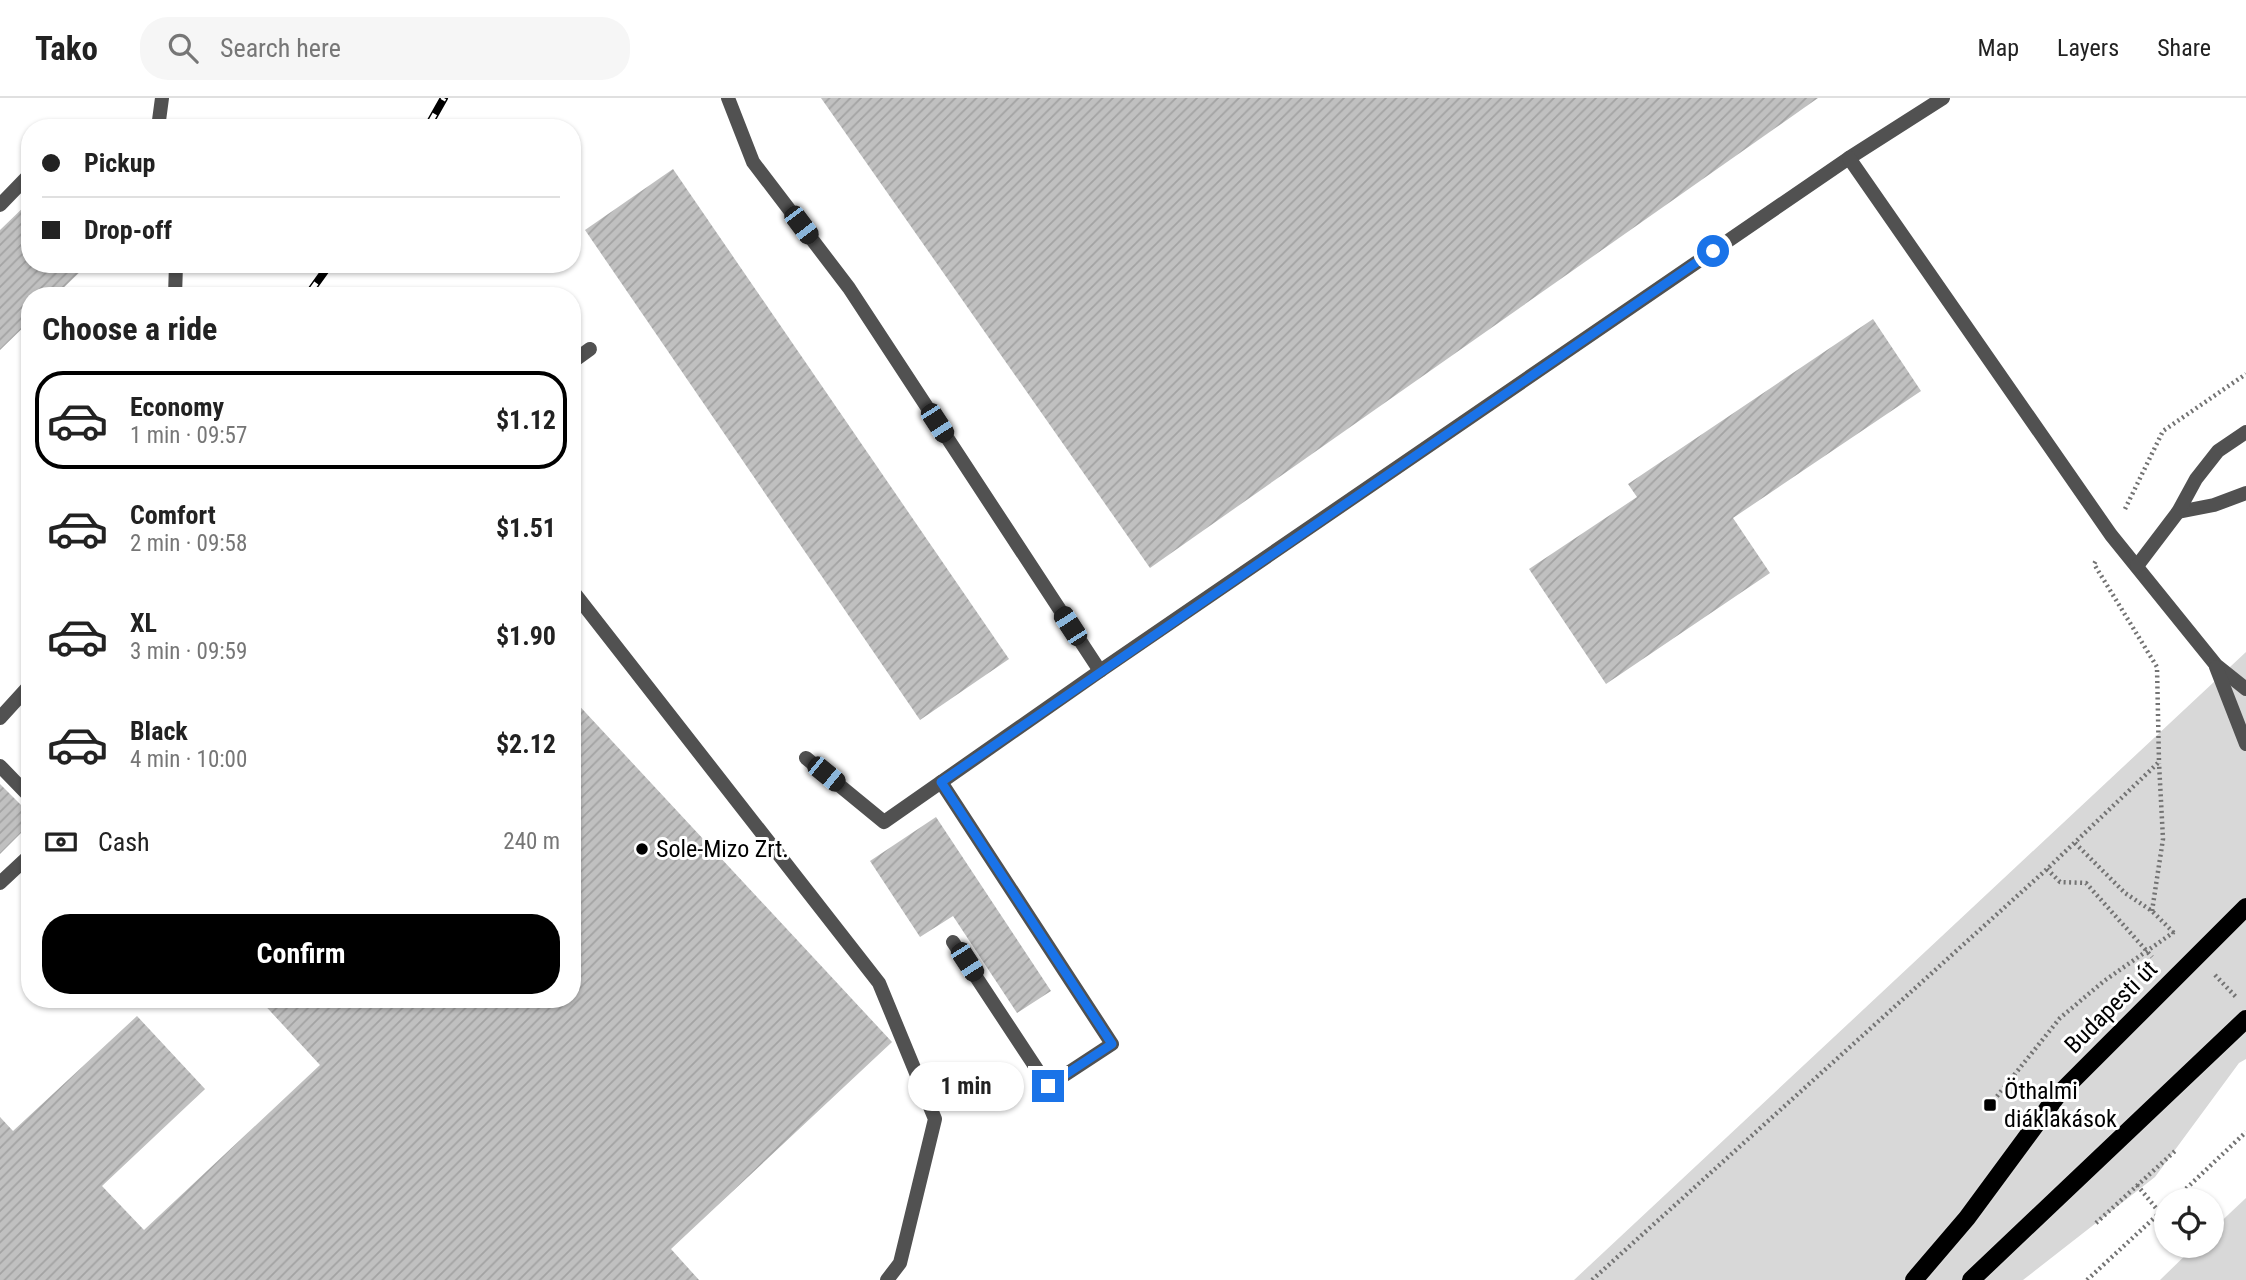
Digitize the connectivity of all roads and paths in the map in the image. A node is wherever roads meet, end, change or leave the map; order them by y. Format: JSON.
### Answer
{"nodes":[{"id":1,"x":162,"y":98,"type":"edge"},
{"id":2,"x":728,"y":98,"type":"edge"},
{"id":3,"x":1943,"y":98,"type":"edge"},
{"id":4,"x":159,"y":119,"type":"edge"},
{"id":5,"x":1849,"y":158,"type":"junction"},
{"id":6,"x":21,"y":183,"type":"edge"},
{"id":7,"x":0,"y":205,"type":"edge"},
{"id":8,"x":590,"y":349,"type":"dead end"},
{"id":9,"x":581,"y":356,"type":"edge"},
{"id":10,"x":2246,"y":432,"type":"edge"},
{"id":11,"x":2246,"y":493,"type":"edge"},
{"id":12,"x":2178,"y":512,"type":"junction"},
{"id":13,"x":2137,"y":566,"type":"junction"},
{"id":14,"x":581,"y":602,"type":"edge"},
{"id":15,"x":2216,"y":665,"type":"junction"},
{"id":16,"x":1100,"y":671,"type":"junction"},
{"id":17,"x":2246,"y":689,"type":"edge"},
{"id":18,"x":21,"y":695,"type":"edge"},
{"id":19,"x":0,"y":718,"type":"edge"},
{"id":20,"x":2246,"y":744,"type":"edge"},
{"id":21,"x":806,"y":758,"type":"dead end"},
{"id":22,"x":2159,"y":762,"type":"dead end"},
{"id":23,"x":0,"y":766,"type":"edge"},
{"id":24,"x":941,"y":782,"type":"junction"},
{"id":25,"x":21,"y":788,"type":"edge"},
{"id":26,"x":21,"y":863,"type":"edge"},
{"id":27,"x":2047,"y":869,"type":"junction"},
{"id":28,"x":0,"y":883,"type":"edge"},
{"id":29,"x":2246,"y":907,"type":"edge"},
{"id":30,"x":2152,"y":911,"type":"junction"},
{"id":31,"x":2174,"y":932,"type":"junction"},
{"id":32,"x":953,"y":942,"type":"dead end"},
{"id":33,"x":2150,"y":955,"type":"junction"},
{"id":34,"x":2197,"y":956,"type":"junction"},
{"id":35,"x":2238,"y":998,"type":"dead end"},
{"id":36,"x":2246,"y":1019,"type":"edge"},
{"id":37,"x":1990,"y":1105,"type":"dead end"},
{"id":38,"x":2246,"y":1132,"type":"edge"},
{"id":39,"x":2175,"y":1151,"type":"dead end"},
{"id":40,"x":2137,"y":1185,"type":"junction"},
{"id":41,"x":2187,"y":1188,"type":"edge"},
{"id":42,"x":2154,"y":1206,"type":"edge"},
{"id":43,"x":2154,"y":1219,"type":"edge"},
{"id":44,"x":2096,"y":1223,"type":"dead end"},
{"id":45,"x":887,"y":1280,"type":"edge"},
{"id":46,"x":1592,"y":1280,"type":"edge"},
{"id":47,"x":1914,"y":1280,"type":"edge"},
{"id":48,"x":1971,"y":1280,"type":"edge"},
{"id":49,"x":2087,"y":1280,"type":"edge"}],
"edges":[{"from":1,"to":4,"type":"lane"},
{"from":2,"to":16,"type":"lane"},
{"from":3,"to":5,"type":"lane"},
{"from":5,"to":13,"type":"lane"},
{"from":5,"to":16,"type":"lane"},
{"from":6,"to":7,"type":"lane"},
{"from":8,"to":9,"type":"lane"},
{"from":10,"to":12,"type":"lane"},
{"from":11,"to":12,"type":"lane"},
{"from":12,"to":13,"type":"lane"},
{"from":13,"to":15,"type":"lane"},
{"from":14,"to":45,"type":"lane"},
{"from":15,"to":17,"type":"lane"},
{"from":15,"to":20,"type":"lane"},
{"from":16,"to":24,"type":"lane"},
{"from":18,"to":19,"type":"lane"},
{"from":21,"to":24,"type":"lane"},
{"from":22,"to":30,"type":"path"},
{"from":23,"to":25,"type":"lane"},
{"from":24,"to":32,"type":"lane"},
{"from":26,"to":28,"type":"lane"},
{"from":27,"to":30,"type":"path"},
{"from":27,"to":33,"type":"path"},
{"from":27,"to":46,"type":"path"},
{"from":29,"to":34,"type":"main road","name":"Budapesti út"},
{"from":30,"to":31,"type":"path"},
{"from":31,"to":33,"type":"path"},
{"from":31,"to":34,"type":"path"},
{"from":33,"to":37,"type":"path"},
{"from":34,"to":35,"type":"path"},
{"from":34,"to":47,"type":"main road","name":"Budapesti út"},
{"from":36,"to":48,"type":"main road"},
{"from":38,"to":41,"type":"path"},
{"from":39,"to":40,"type":"path"},
{"from":40,"to":42,"type":"path"},
{"from":40,"to":44,"type":"path"},
{"from":43,"to":49,"type":"path"}]}
